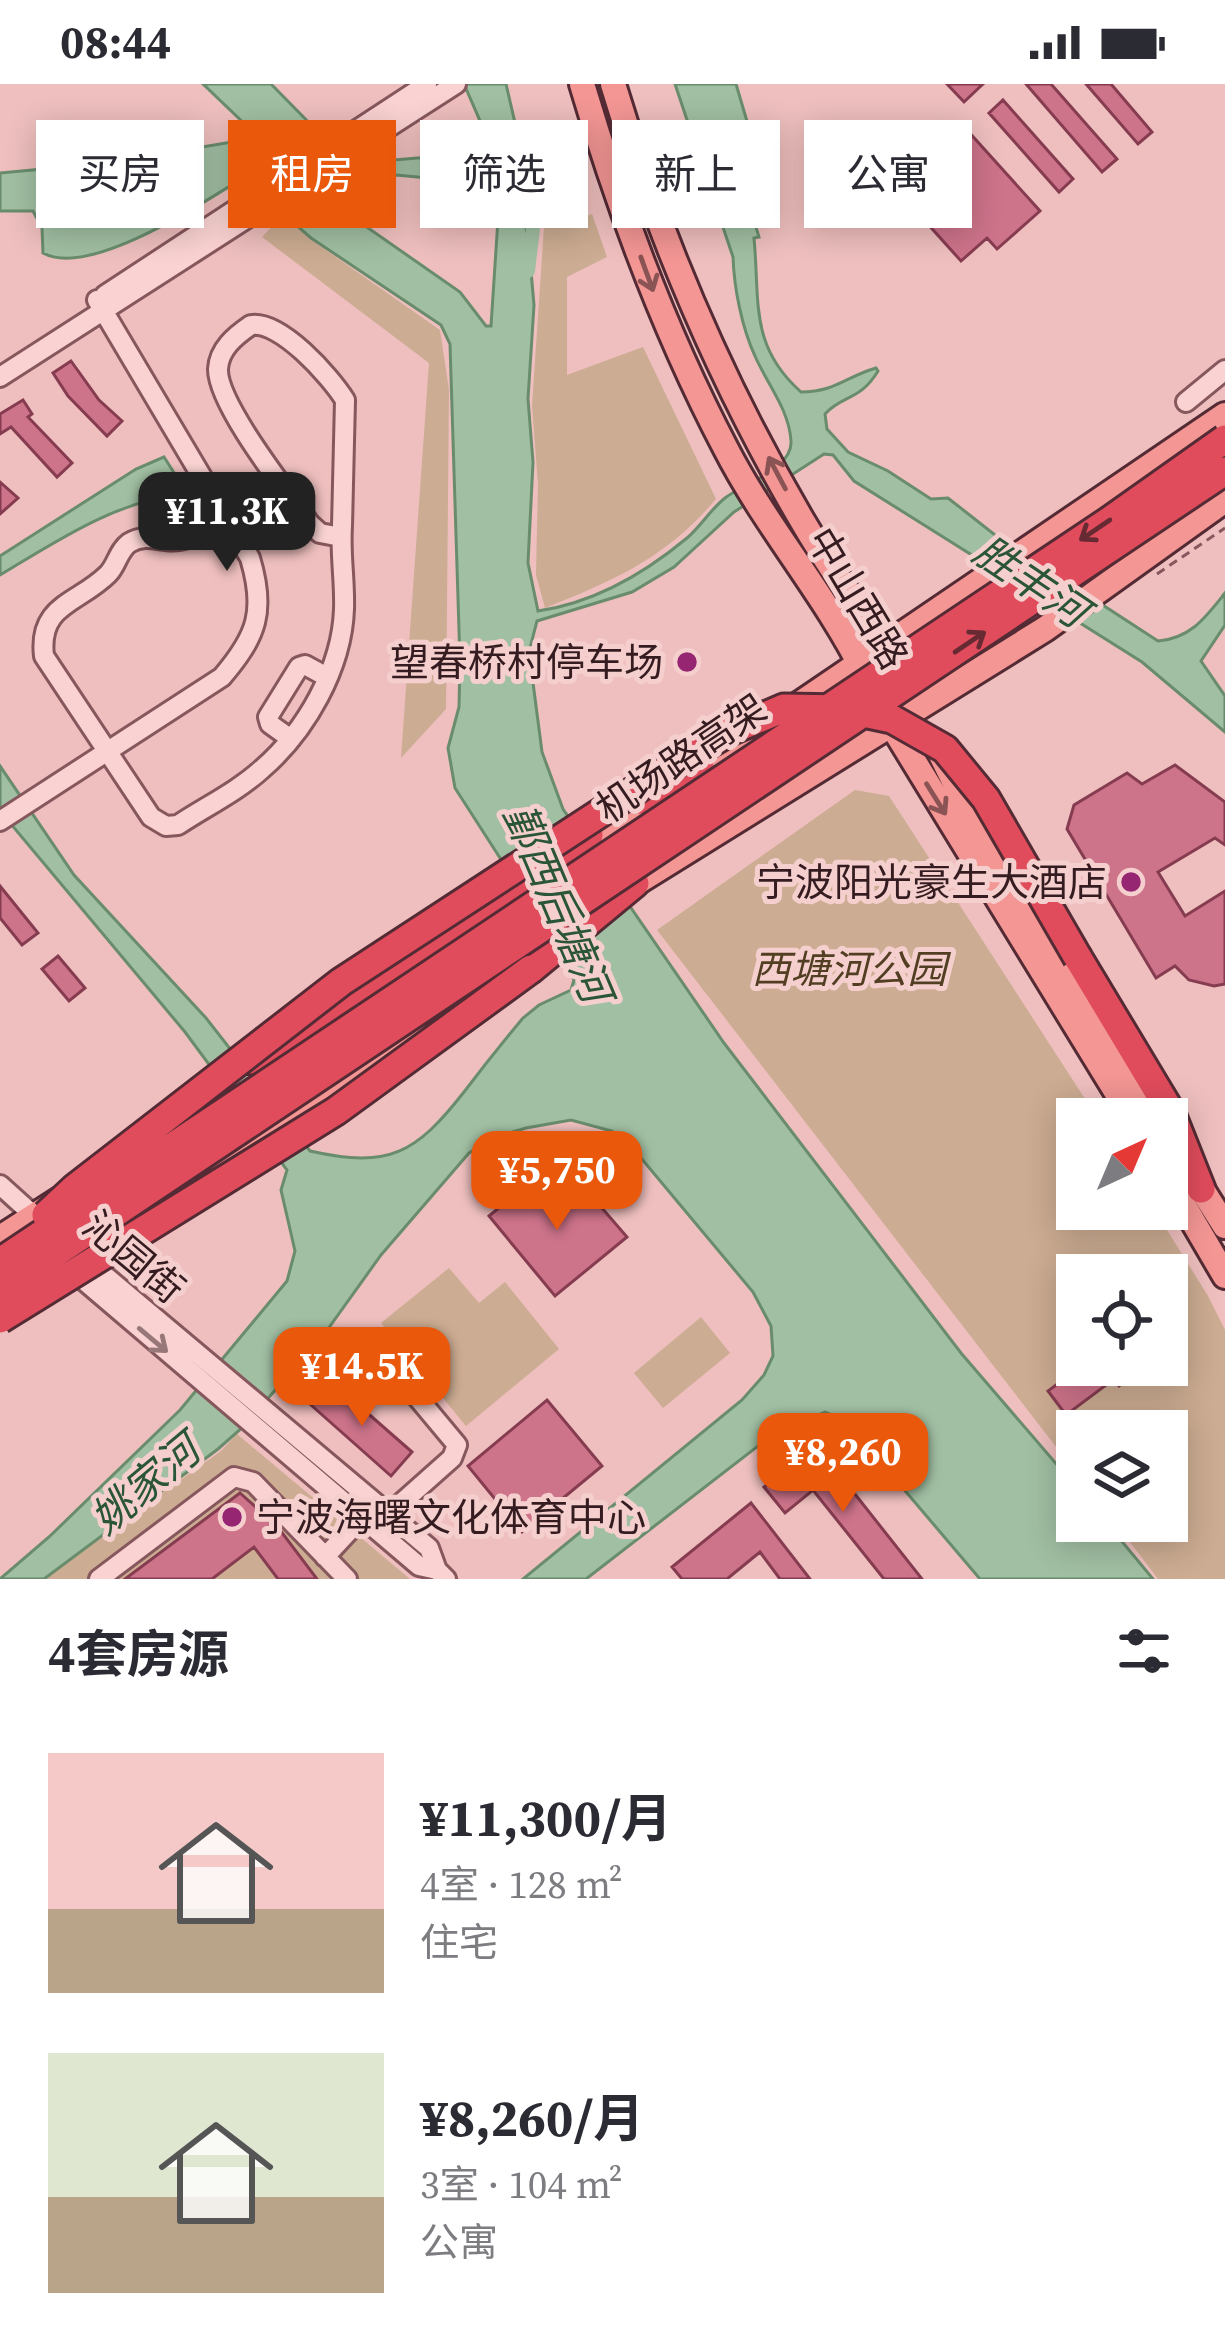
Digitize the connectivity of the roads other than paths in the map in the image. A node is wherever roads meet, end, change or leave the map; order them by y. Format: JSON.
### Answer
{"nodes":[{"id":1,"x":582,"y":84,"type":"edge"},
{"id":2,"x":613,"y":84,"type":"edge"},
{"id":3,"x":442,"y":87,"type":"edge"},
{"id":4,"x":100,"y":306,"type":"junction"},
{"id":5,"x":0,"y":363,"type":"edge"},
{"id":6,"x":1225,"y":370,"type":"edge"},
{"id":7,"x":0,"y":377,"type":"edge"},
{"id":8,"x":1186,"y":402,"type":"dead end"},
{"id":9,"x":1225,"y":415,"type":"edge"},
{"id":10,"x":1225,"y":439,"type":"edge"},
{"id":11,"x":1225,"y":471,"type":"edge"},
{"id":12,"x":1225,"y":500,"type":"edge"},
{"id":13,"x":222,"y":512,"type":"junction"},
{"id":14,"x":341,"y":537,"type":"junction"},
{"id":15,"x":881,"y":645,"type":"junction"},
{"id":16,"x":858,"y":661,"type":"junction"},
{"id":17,"x":327,"y":677,"type":"junction"},
{"id":18,"x":918,"y":709,"type":"junction"},
{"id":19,"x":890,"y":725,"type":"junction"},
{"id":20,"x":291,"y":740,"type":"junction"},
{"id":21,"x":107,"y":750,"type":"junction"},
{"id":22,"x":700,"y":768,"type":"junction"},
{"id":23,"x":0,"y":821,"type":"edge"},
{"id":24,"x":638,"y":881,"type":"junction"},
{"id":25,"x":234,"y":1068,"type":"junction"},
{"id":26,"x":1120,"y":1098,"type":"edge"},
{"id":27,"x":1146,"y":1098,"type":"edge"},
{"id":28,"x":1188,"y":1168,"type":"edge"},
{"id":29,"x":0,"y":1185,"type":"edge"},
{"id":30,"x":1201,"y":1189,"type":"junction"},
{"id":31,"x":1188,"y":1213,"type":"edge"},
{"id":32,"x":13,"y":1223,"type":"edge"},
{"id":33,"x":1225,"y":1226,"type":"edge"},
{"id":34,"x":0,"y":1260,"type":"edge"},
{"id":35,"x":74,"y":1262,"type":"junction"},
{"id":36,"x":1225,"y":1276,"type":"edge"},
{"id":37,"x":0,"y":1290,"type":"edge"},
{"id":38,"x":0,"y":1317,"type":"edge"},
{"id":39,"x":356,"y":1372,"type":"dead end"},
{"id":40,"x":261,"y":1419,"type":"junction"},
{"id":41,"x":388,"y":1514,"type":"junction"},
{"id":42,"x":362,"y":1517,"type":"junction"},
{"id":43,"x":325,"y":1557,"type":"junction"},
{"id":44,"x":442,"y":1575,"type":"edge"},
{"id":45,"x":99,"y":1579,"type":"edge"},
{"id":46,"x":346,"y":1579,"type":"edge"}],
"edges":[{"from":1,"to":16,"type":"main road","name":"中山西路","one_way":true},
{"from":15,"to":2,"type":"main road","name":"中山西路","one_way":true},
{"from":3,"to":4,"type":"street"},
{"from":4,"to":5,"type":"street"},
{"from":4,"to":7,"type":"street"},
{"from":4,"to":13,"type":"street"},
{"from":6,"to":8,"type":"street"},
{"from":9,"to":15,"type":"main road"},
{"from":10,"to":34,"type":"highway","name":"机场路高架","one_way":true,"bridge":true},
{"from":37,"to":11,"type":"highway","name":"机场路高架","one_way":true,"bridge":true},
{"from":12,"to":18,"type":"main road"},
{"from":13,"to":21,"type":"street"},
{"from":13,"to":21,"type":"street"},
{"from":14,"to":14,"type":"street"},
{"from":14,"to":17,"type":"street"},
{"from":15,"to":16,"type":"main road"},
{"from":15,"to":18,"type":"main road","name":"中山西路"},
{"from":16,"to":19,"type":"main road","name":"中山西路"},
{"from":16,"to":22,"type":"main road"},
{"from":17,"to":20,"type":"street"},
{"from":17,"to":20,"type":"street"},
{"from":18,"to":19,"type":"main road"},
{"from":18,"to":27,"type":"main road","name":"中山西路"},
{"from":19,"to":24,"type":"main road"},
{"from":19,"to":26,"type":"main road","name":"中山西路","one_way":true},
{"from":20,"to":21,"type":"street"},
{"from":21,"to":23,"type":"street"},
{"from":22,"to":25,"type":"highway","bridge":true},
{"from":22,"to":32,"type":"main road"},
{"from":24,"to":35,"type":"main road"},
{"from":24,"to":38,"type":"highway","bridge":true},
{"from":25,"to":30,"type":"highway","bridge":true},
{"from":25,"to":34,"type":"highway","bridge":true},
{"from":28,"to":30,"type":"main road"},
{"from":29,"to":32,"type":"street","name":"沁园街"},
{"from":30,"to":33,"type":"main road"},
{"from":31,"to":36,"type":"main road"},
{"from":32,"to":35,"type":"street","name":"沁园街"},
{"from":35,"to":38,"type":"main road"},
{"from":35,"to":40,"type":"street","name":"沁园街"},
{"from":39,"to":41,"type":"street"},
{"from":40,"to":41,"type":"street","name":"沁园街"},
{"from":40,"to":42,"type":"street","name":"沁园街"},
{"from":41,"to":44,"type":"street","name":"沁园街"},
{"from":42,"to":43,"type":"street"},
{"from":42,"to":44,"type":"street","name":"沁园街"},
{"from":43,"to":45,"type":"street"},
{"from":43,"to":46,"type":"street"}]}
